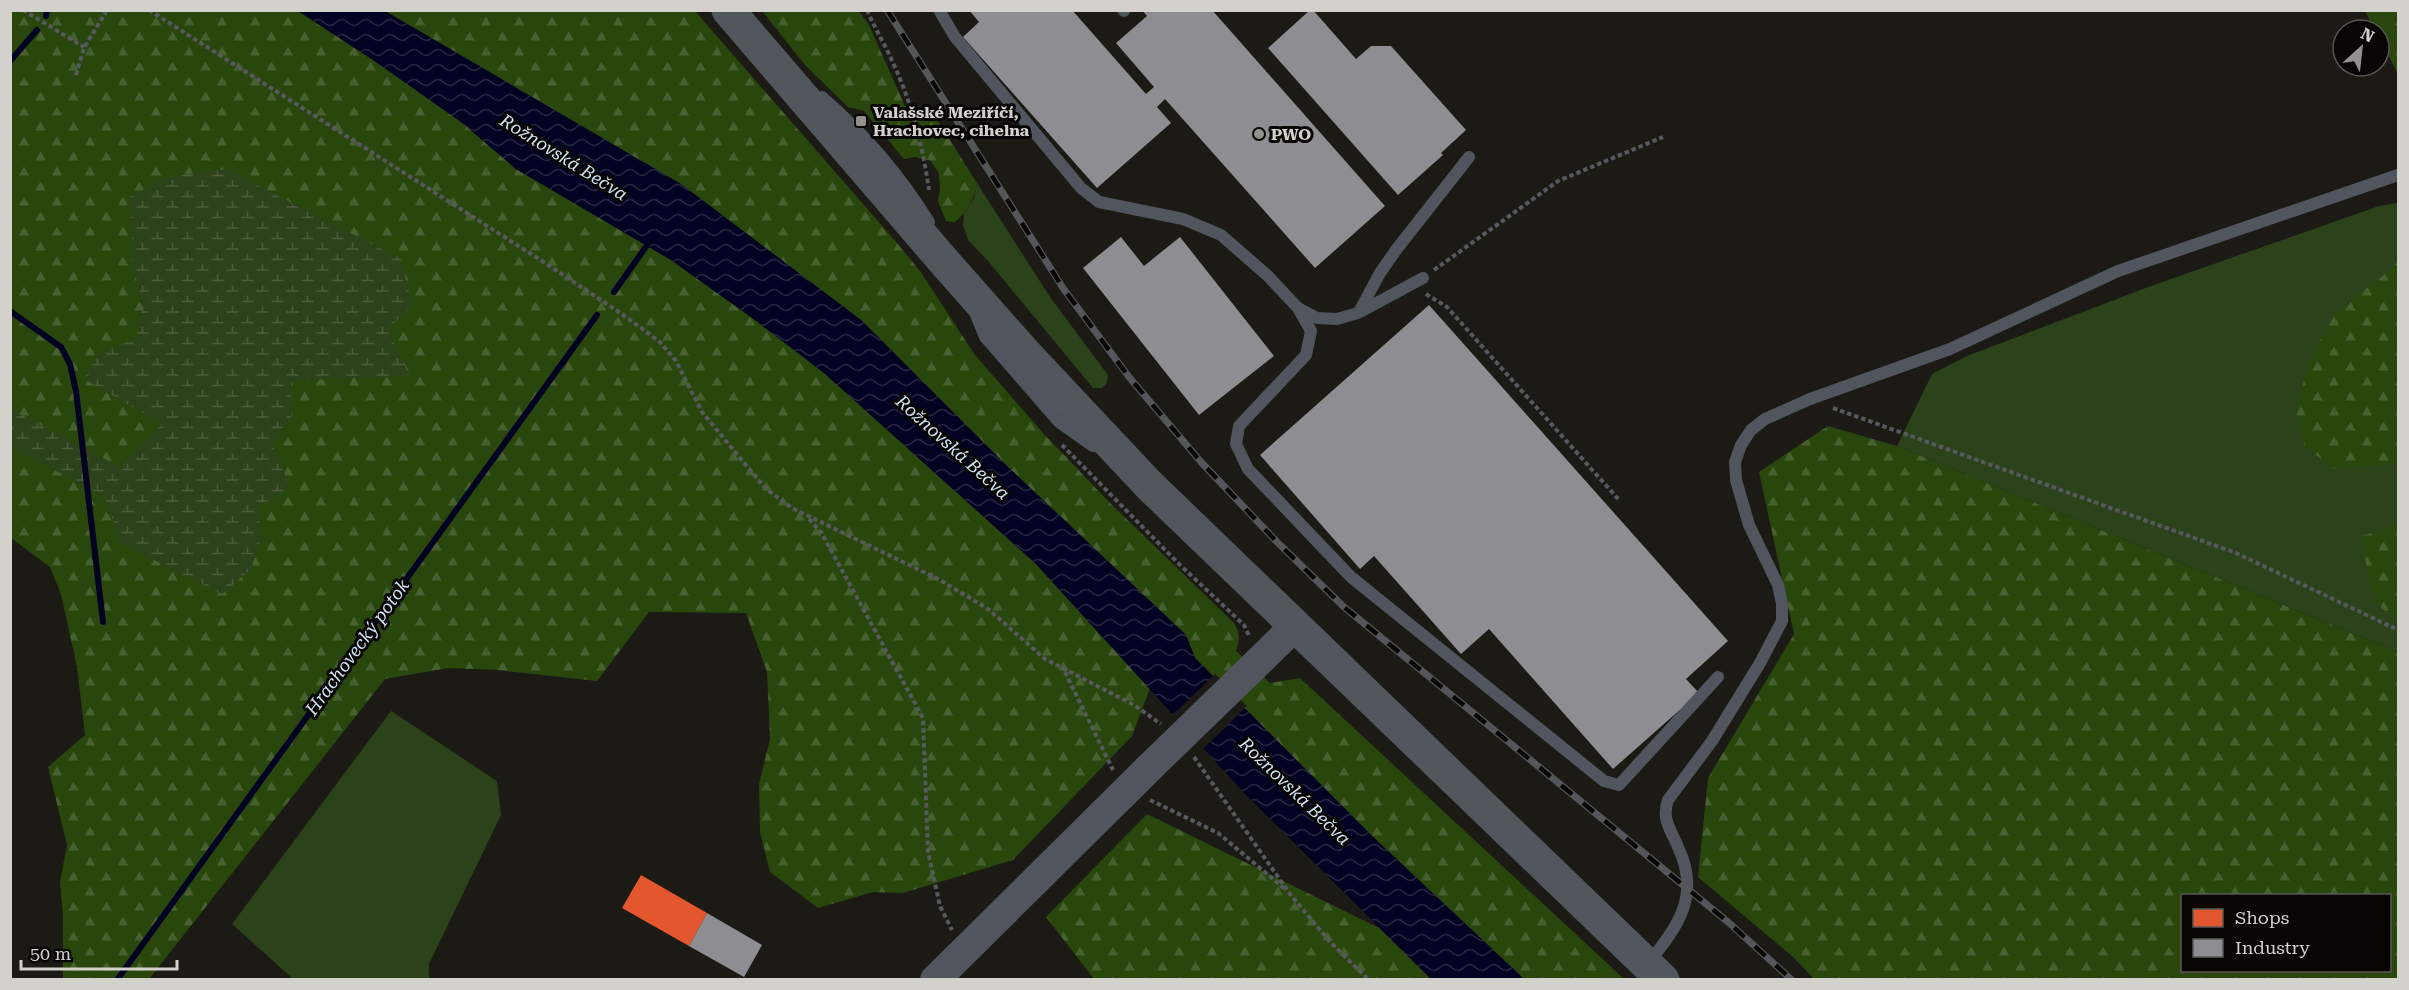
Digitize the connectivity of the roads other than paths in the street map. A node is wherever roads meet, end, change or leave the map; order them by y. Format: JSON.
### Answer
{"nodes":[{"id":1,"x":939,"y":10,"type":"edge"},
{"id":2,"x":737,"y":21,"type":"edge"},
{"id":3,"x":1469,"y":157,"type":"dead end"},
{"id":4,"x":2398,"y":175,"type":"edge"},
{"id":5,"x":1423,"y":278,"type":"road end"},
{"id":6,"x":1298,"y":308,"type":"junction"},
{"id":7,"x":1358,"y":313,"type":"junction"},
{"id":8,"x":1294,"y":627,"type":"junction"},
{"id":9,"x":1719,"y":676,"type":"dead end"},
{"id":10,"x":1655,"y":972,"type":"edge"},
{"id":11,"x":935,"y":980,"type":"edge"}],
"edges":[{"from":1,"to":6,"type":"lane"},
{"from":2,"to":8,"type":"main road"},
{"from":3,"to":7,"type":"lane"},
{"from":4,"to":10,"type":"lane"},
{"from":5,"to":7,"type":"lane"},
{"from":6,"to":7,"type":"lane"},
{"from":6,"to":9,"type":"lane"},
{"from":8,"to":10,"type":"main road"},
{"from":8,"to":11,"type":"street","bridge":true}]}
